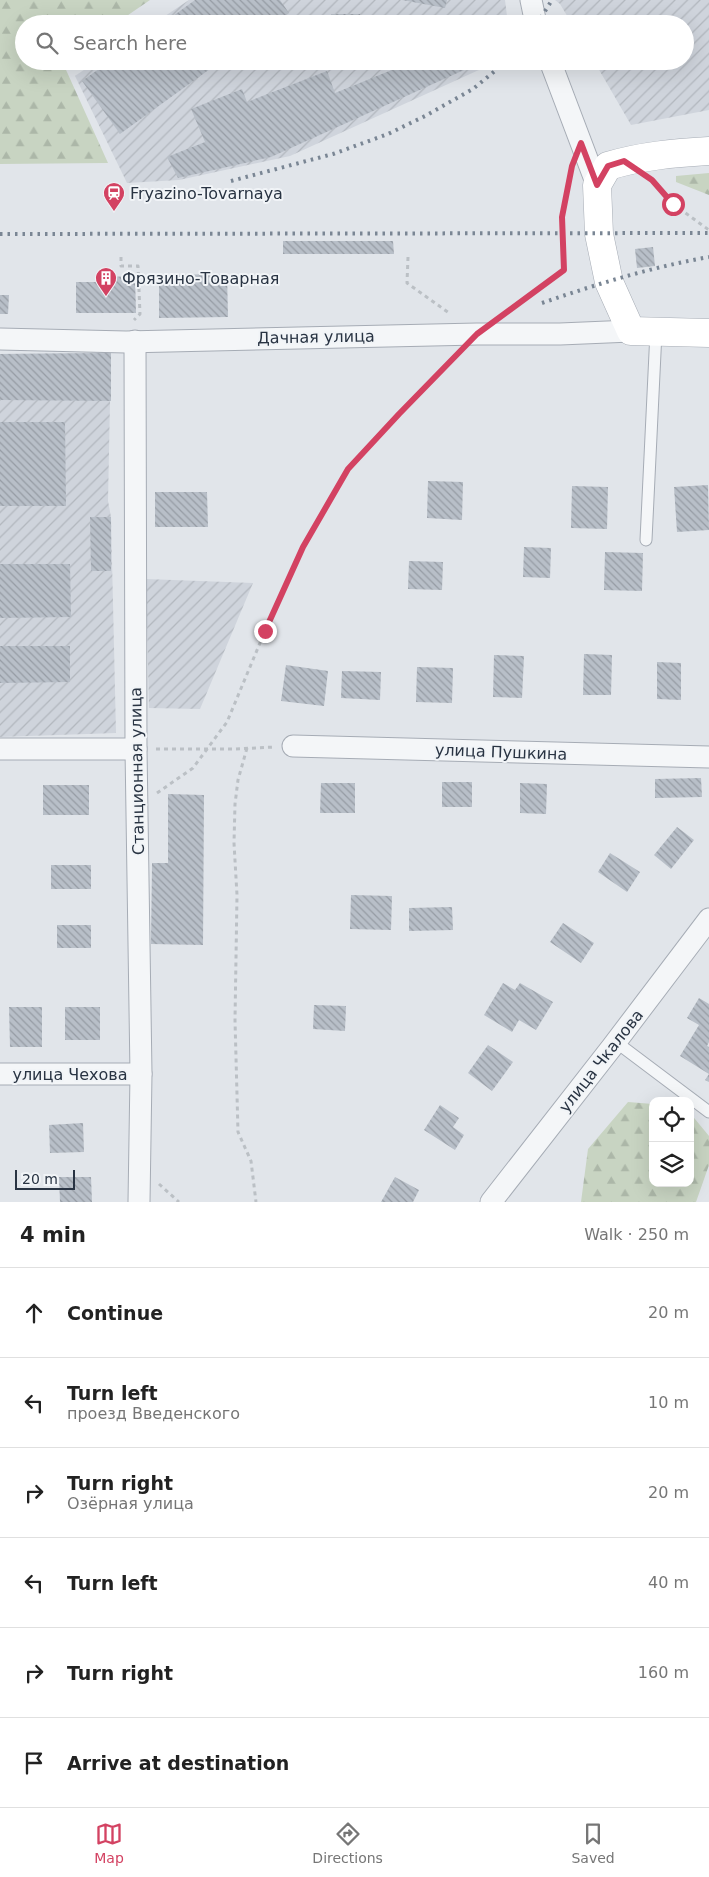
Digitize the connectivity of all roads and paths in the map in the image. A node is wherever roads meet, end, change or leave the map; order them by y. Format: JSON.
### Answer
{"nodes":[{"id":1,"x":531,"y":0,"type":"edge"},
{"id":2,"x":534,"y":15,"type":"edge"},
{"id":3,"x":553,"y":70,"type":"edge"},
{"id":4,"x":581,"y":143,"type":"junction"},
{"id":5,"x":709,"y":151,"type":"edge"},
{"id":6,"x":624,"y":161,"type":"junction"},
{"id":7,"x":597,"y":185,"type":"junction"},
{"id":8,"x":709,"y":230,"type":"edge"},
{"id":9,"x":121,"y":257,"type":"dead end"},
{"id":10,"x":408,"y":257,"type":"dead end"},
{"id":11,"x":644,"y":331,"type":"junction"},
{"id":12,"x":709,"y":333,"type":"edge"},
{"id":13,"x":477,"y":334,"type":"junction"},
{"id":14,"x":0,"y":340,"type":"edge"},
{"id":15,"x":130,"y":341,"type":"junction"},
{"id":16,"x":646,"y":540,"type":"dead end"},
{"id":17,"x":293,"y":746,"type":"joint"},
{"id":18,"x":247,"y":748,"type":"junction"},
{"id":19,"x":0,"y":749,"type":"edge"},
{"id":20,"x":136,"y":749,"type":"junction"},
{"id":21,"x":207,"y":749,"type":"junction"},
{"id":22,"x":709,"y":758,"type":"edge"},
{"id":23,"x":136,"y":806,"type":"junction"},
{"id":24,"x":709,"y":919,"type":"edge"},
{"id":25,"x":616,"y":1042,"type":"junction"},
{"id":26,"x":0,"y":1074,"type":"edge"},
{"id":27,"x":141,"y":1074,"type":"junction"},
{"id":28,"x":709,"y":1112,"type":"edge"},
{"id":29,"x":140,"y":1202,"type":"edge"},
{"id":30,"x":256,"y":1202,"type":"edge"},
{"id":31,"x":491,"y":1202,"type":"edge"}],
"edges":[{"from":1,"to":2,"type":"street"},
{"from":3,"to":4,"type":"street"},
{"from":4,"to":7,"type":"street"},
{"from":4,"to":13,"type":"path"},
{"from":5,"to":6,"type":"street"},
{"from":6,"to":7,"type":"street"},
{"from":6,"to":8,"type":"path"},
{"from":7,"to":11,"type":"street"},
{"from":9,"to":15,"type":"path"},
{"from":10,"to":13,"type":"path"},
{"from":11,"to":12,"type":"street"},
{"from":11,"to":13,"type":"street","name":"Дачная улица"},
{"from":11,"to":16,"type":"lane"},
{"from":13,"to":15,"type":"street","name":"Дачная улица"},
{"from":13,"to":21,"type":"path"},
{"from":14,"to":15,"type":"street","name":"Дачная улица"},
{"from":15,"to":20,"type":"street","name":"Станционная улица"},
{"from":17,"to":18,"type":"path"},
{"from":17,"to":22,"type":"street","name":"улица Пушкина"},
{"from":18,"to":21,"type":"path"},
{"from":18,"to":30,"type":"path"},
{"from":19,"to":20,"type":"street"},
{"from":20,"to":21,"type":"path"},
{"from":20,"to":23,"type":"street","name":"Станционная улица"},
{"from":21,"to":23,"type":"path"},
{"from":23,"to":27,"type":"street","name":"Станционная улица"},
{"from":24,"to":25,"type":"street","name":"улица Чкалова"},
{"from":25,"to":28,"type":"lane"},
{"from":25,"to":31,"type":"street","name":"улица Чкалова"},
{"from":26,"to":27,"type":"street","name":"улица Чехова"},
{"from":27,"to":29,"type":"street","name":"Станционная улица"}]}
